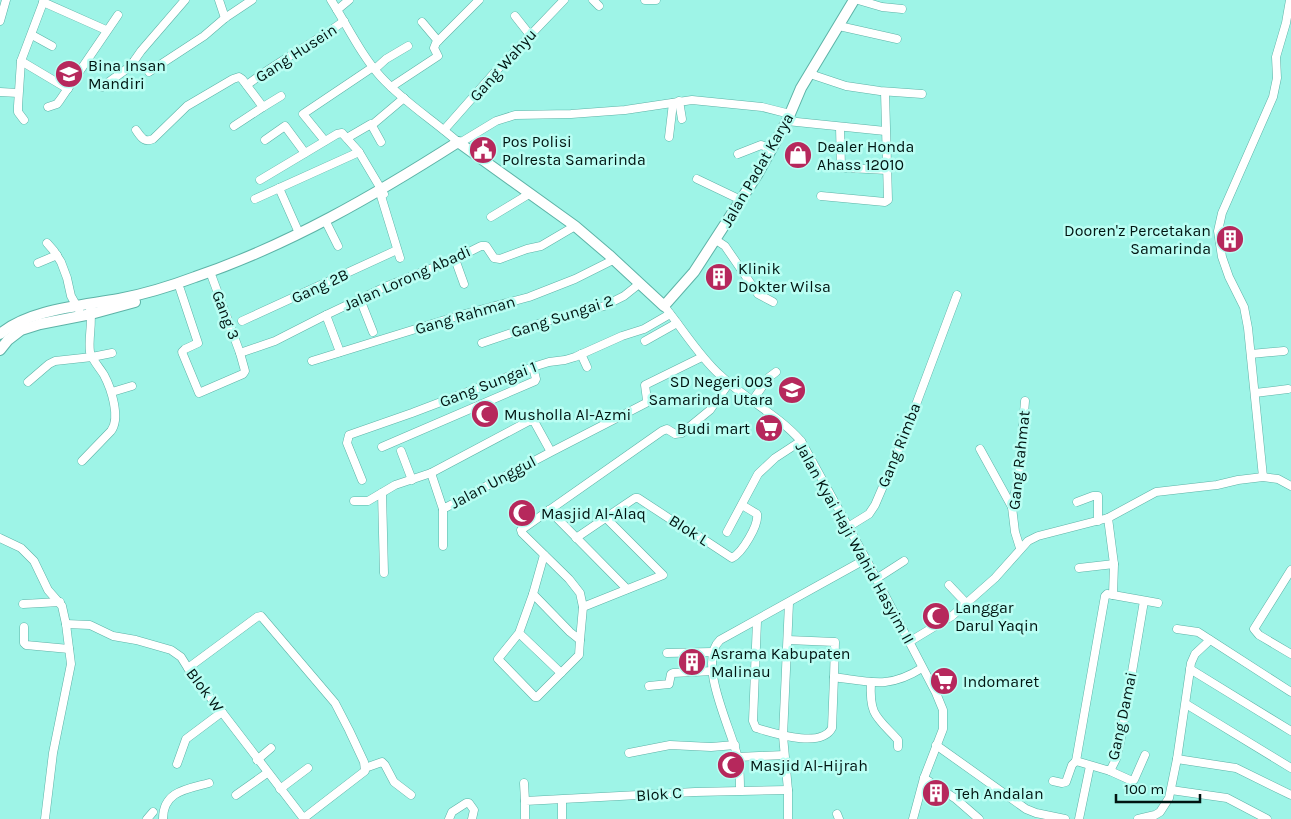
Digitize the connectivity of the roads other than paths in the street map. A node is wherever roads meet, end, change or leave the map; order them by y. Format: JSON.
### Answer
{"nodes":[{"id":1,"x":6,"y":0,"type":"edge"},
{"id":2,"x":185,"y":0,"type":"edge"},
{"id":3,"x":218,"y":0,"type":"edge"},
{"id":4,"x":252,"y":0,"type":"edge"},
{"id":5,"x":331,"y":0,"type":"edge"},
{"id":6,"x":349,"y":0,"type":"edge"},
{"id":7,"x":479,"y":0,"type":"edge"},
{"id":8,"x":644,"y":0,"type":"edge"},
{"id":9,"x":656,"y":0,"type":"edge"},
{"id":10,"x":856,"y":0,"type":"edge"},
{"id":11,"x":1290,"y":0,"type":"edge"},
{"id":12,"x":44,"y":1,"type":"edge"},
{"id":13,"x":562,"y":1,"type":"edge"},
{"id":14,"x":902,"y":9,"type":"dead end"},
{"id":15,"x":337,"y":10,"type":"junction"},
{"id":16,"x":118,"y":15,"type":"dead end"},
{"id":17,"x":515,"y":16,"type":"dead end"},
{"id":18,"x":225,"y":18,"type":"junction"},
{"id":19,"x":344,"y":20,"type":"junction"},
{"id":20,"x":0,"y":21,"type":"edge"},
{"id":21,"x":422,"y":22,"type":"dead end"},
{"id":22,"x":840,"y":26,"type":"junction"},
{"id":23,"x":106,"y":30,"type":"junction"},
{"id":24,"x":32,"y":35,"type":"junction"},
{"id":25,"x":530,"y":35,"type":"junction"},
{"id":26,"x":897,"y":39,"type":"dead end"},
{"id":27,"x":438,"y":41,"type":"junction"},
{"id":28,"x":52,"y":46,"type":"dead end"},
{"id":29,"x":408,"y":46,"type":"dead end"},
{"id":30,"x":22,"y":61,"type":"junction"},
{"id":31,"x":374,"y":68,"type":"junction"},
{"id":32,"x":149,"y":72,"type":"dead end"},
{"id":33,"x":810,"y":74,"type":"junction"},
{"id":34,"x":247,"y":85,"type":"junction"},
{"id":35,"x":102,"y":87,"type":"dead end"},
{"id":36,"x":391,"y":87,"type":"junction"},
{"id":37,"x":68,"y":89,"type":"junction"},
{"id":38,"x":0,"y":92,"type":"edge"},
{"id":39,"x":885,"y":92,"type":"junction"},
{"id":40,"x":18,"y":93,"type":"junction"},
{"id":41,"x":922,"y":94,"type":"dead end"},
{"id":42,"x":281,"y":96,"type":"dead end"},
{"id":43,"x":404,"y":98,"type":"junction"},
{"id":44,"x":676,"y":102,"type":"junction"},
{"id":45,"x":263,"y":106,"type":"junction"},
{"id":46,"x":48,"y":107,"type":"dead end"},
{"id":47,"x":789,"y":118,"type":"junction"},
{"id":48,"x":682,"y":119,"type":"dead end"},
{"id":49,"x":24,"y":120,"type":"dead end"},
{"id":50,"x":372,"y":125,"type":"junction"},
{"id":51,"x":234,"y":126,"type":"dead end"},
{"id":52,"x":840,"y":127,"type":"junction"},
{"id":53,"x":136,"y":130,"type":"dead end"},
{"id":54,"x":444,"y":130,"type":"junction"},
{"id":55,"x":885,"y":131,"type":"junction"},
{"id":56,"x":346,"y":136,"type":"junction"},
{"id":57,"x":669,"y":137,"type":"dead end"},
{"id":58,"x":265,"y":140,"type":"dead end"},
{"id":59,"x":325,"y":141,"type":"junction"},
{"id":60,"x":381,"y":142,"type":"dead end"},
{"id":61,"x":461,"y":143,"type":"junction"},
{"id":62,"x":772,"y":150,"type":"junction"},
{"id":63,"x":359,"y":152,"type":"junction"},
{"id":64,"x":305,"y":153,"type":"junction"},
{"id":65,"x":738,"y":154,"type":"dead end"},
{"id":66,"x":829,"y":167,"type":"dead end"},
{"id":67,"x":841,"y":167,"type":"junction"},
{"id":68,"x":887,"y":170,"type":"junction"},
{"id":69,"x":697,"y":179,"type":"dead end"},
{"id":70,"x":260,"y":180,"type":"dead end"},
{"id":71,"x":279,"y":188,"type":"junction"},
{"id":72,"x":382,"y":193,"type":"junction"},
{"id":73,"x":529,"y":194,"type":"junction"},
{"id":74,"x":821,"y":196,"type":"dead end"},
{"id":75,"x":255,"y":199,"type":"dead end"},
{"id":76,"x":741,"y":200,"type":"junction"},
{"id":77,"x":491,"y":217,"type":"dead end"},
{"id":78,"x":327,"y":224,"type":"junction"},
{"id":79,"x":575,"y":226,"type":"junction"},
{"id":80,"x":299,"y":233,"type":"junction"},
{"id":81,"x":716,"y":240,"type":"junction"},
{"id":82,"x":47,"y":243,"type":"dead end"},
{"id":83,"x":338,"y":246,"type":"dead end"},
{"id":84,"x":57,"y":255,"type":"junction"},
{"id":85,"x":455,"y":259,"type":"junction"},
{"id":86,"x":614,"y":260,"type":"junction"},
{"id":87,"x":38,"y":263,"type":"dead end"},
{"id":88,"x":212,"y":278,"type":"junction"},
{"id":89,"x":464,"y":284,"type":"dead end"},
{"id":90,"x":639,"y":284,"type":"junction"},
{"id":91,"x":180,"y":290,"type":"junction"},
{"id":92,"x":957,"y":295,"type":"dead end"},
{"id":93,"x":360,"y":299,"type":"junction"},
{"id":94,"x":773,"y":302,"type":"dead end"},
{"id":95,"x":85,"y":310,"type":"junction"},
{"id":96,"x":667,"y":310,"type":"junction"},
{"id":97,"x":326,"y":315,"type":"junction"},
{"id":98,"x":242,"y":321,"type":"dead end"},
{"id":99,"x":677,"y":323,"type":"junction"},
{"id":100,"x":373,"y":332,"type":"dead end"},
{"id":101,"x":0,"y":334,"type":"edge"},
{"id":102,"x":645,"y":340,"type":"dead end"},
{"id":103,"x":482,"y":343,"type":"dead end"},
{"id":104,"x":0,"y":350,"type":"edge"},
{"id":105,"x":340,"y":352,"type":"junction"},
{"id":106,"x":1284,"y":352,"type":"dead end"},
{"id":107,"x":112,"y":353,"type":"dead end"},
{"id":108,"x":240,"y":353,"type":"junction"},
{"id":109,"x":581,"y":354,"type":"junction"},
{"id":110,"x":1251,"y":354,"type":"junction"},
{"id":111,"x":92,"y":357,"type":"junction"},
{"id":112,"x":702,"y":357,"type":"junction"},
{"id":113,"x":312,"y":361,"type":"dead end"},
{"id":114,"x":533,"y":366,"type":"junction"},
{"id":115,"x":587,"y":366,"type":"dead end"},
{"id":116,"x":776,"y":372,"type":"dead end"},
{"id":117,"x":28,"y":382,"type":"dead end"},
{"id":118,"x":730,"y":384,"type":"junction"},
{"id":119,"x":132,"y":386,"type":"dead end"},
{"id":120,"x":477,"y":389,"type":"junction"},
{"id":121,"x":1288,"y":389,"type":"dead end"},
{"id":122,"x":112,"y":392,"type":"junction"},
{"id":123,"x":1254,"y":393,"type":"junction"},
{"id":124,"x":753,"y":400,"type":"junction"},
{"id":125,"x":1025,"y":401,"type":"dead end"},
{"id":126,"x":484,"y":404,"type":"junction"},
{"id":127,"x":801,"y":441,"type":"junction"},
{"id":128,"x":382,"y":447,"type":"dead end"},
{"id":129,"x":980,"y":449,"type":"dead end"},
{"id":130,"x":401,"y":451,"type":"dead end"},
{"id":131,"x":550,"y":452,"type":"junction"},
{"id":132,"x":82,"y":460,"type":"dead end"},
{"id":133,"x":432,"y":473,"type":"junction"},
{"id":134,"x":1263,"y":477,"type":"junction"},
{"id":135,"x":362,"y":480,"type":"dead end"},
{"id":136,"x":412,"y":480,"type":"junction"},
{"id":137,"x":1291,"y":486,"type":"edge"},
{"id":138,"x":382,"y":493,"type":"junction"},
{"id":139,"x":354,"y":501,"type":"dead end"},
{"id":140,"x":1077,"y":502,"type":"dead end"},
{"id":141,"x":742,"y":505,"type":"junction"},
{"id":142,"x":444,"y":508,"type":"junction"},
{"id":143,"x":1012,"y":508,"type":"junction"},
{"id":144,"x":549,"y":510,"type":"junction"},
{"id":145,"x":606,"y":518,"type":"junction"},
{"id":146,"x":1108,"y":518,"type":"junction"},
{"id":147,"x":1098,"y":521,"type":"junction"},
{"id":148,"x":848,"y":527,"type":"junction"},
{"id":149,"x":727,"y":532,"type":"dead end"},
{"id":150,"x":0,"y":538,"type":"edge"},
{"id":151,"x":576,"y":538,"type":"junction"},
{"id":152,"x":443,"y":546,"type":"dead end"},
{"id":153,"x":1020,"y":548,"type":"junction"},
{"id":154,"x":544,"y":555,"type":"junction"},
{"id":155,"x":866,"y":559,"type":"junction"},
{"id":156,"x":904,"y":561,"type":"dead end"},
{"id":157,"x":1114,"y":564,"type":"junction"},
{"id":158,"x":1079,"y":568,"type":"dead end"},
{"id":159,"x":1291,"y":570,"type":"edge"},
{"id":160,"x":384,"y":573,"type":"dead end"},
{"id":161,"x":876,"y":579,"type":"junction"},
{"id":162,"x":949,"y":585,"type":"dead end"},
{"id":163,"x":627,"y":588,"type":"junction"},
{"id":164,"x":533,"y":594,"type":"junction"},
{"id":165,"x":1113,"y":595,"type":"junction"},
{"id":166,"x":1144,"y":601,"type":"junction"},
{"id":167,"x":60,"y":602,"type":"junction"},
{"id":168,"x":789,"y":603,"type":"junction"},
{"id":169,"x":1158,"y":603,"type":"dead end"},
{"id":170,"x":22,"y":604,"type":"dead end"},
{"id":171,"x":967,"y":604,"type":"junction"},
{"id":172,"x":583,"y":607,"type":"junction"},
{"id":173,"x":756,"y":621,"type":"junction"},
{"id":174,"x":66,"y":624,"type":"junction"},
{"id":175,"x":24,"y":627,"type":"dead end"},
{"id":176,"x":1177,"y":629,"type":"dead end"},
{"id":177,"x":519,"y":633,"type":"junction"},
{"id":178,"x":580,"y":640,"type":"junction"},
{"id":179,"x":788,"y":640,"type":"junction"},
{"id":180,"x":1210,"y":640,"type":"junction"},
{"id":181,"x":909,"y":642,"type":"junction"},
{"id":182,"x":69,"y":648,"type":"junction"},
{"id":183,"x":1290,"y":651,"type":"edge"},
{"id":184,"x":712,"y":652,"type":"junction"},
{"id":185,"x":667,"y":653,"type":"dead end"},
{"id":186,"x":188,"y":668,"type":"junction"},
{"id":187,"x":922,"y":668,"type":"junction"},
{"id":188,"x":1190,"y":669,"type":"junction"},
{"id":189,"x":712,"y":671,"type":"junction"},
{"id":190,"x":560,"y":673,"type":"junction"},
{"id":191,"x":834,"y":677,"type":"junction"},
{"id":192,"x":871,"y":682,"type":"junction"},
{"id":193,"x":649,"y":686,"type":"dead end"},
{"id":194,"x":1291,"y":692,"type":"edge"},
{"id":195,"x":1186,"y":704,"type":"junction"},
{"id":196,"x":222,"y":712,"type":"junction"},
{"id":197,"x":1290,"y":729,"type":"edge"},
{"id":198,"x":783,"y":736,"type":"junction"},
{"id":199,"x":735,"y":745,"type":"junction"},
{"id":200,"x":936,"y":745,"type":"junction"},
{"id":201,"x":898,"y":747,"type":"dead end"},
{"id":202,"x":271,"y":748,"type":"dead end"},
{"id":203,"x":629,"y":753,"type":"dead end"},
{"id":204,"x":784,"y":755,"type":"junction"},
{"id":205,"x":1145,"y":755,"type":"dead end"},
{"id":206,"x":738,"y":756,"type":"junction"},
{"id":207,"x":1177,"y":759,"type":"junction"},
{"id":208,"x":258,"y":760,"type":"junction"},
{"id":209,"x":1076,"y":762,"type":"junction"},
{"id":210,"x":177,"y":764,"type":"dead end"},
{"id":211,"x":1090,"y":766,"type":"junction"},
{"id":212,"x":308,"y":768,"type":"dead end"},
{"id":213,"x":365,"y":768,"type":"junction"},
{"id":214,"x":1291,"y":768,"type":"edge"},
{"id":215,"x":1110,"y":771,"type":"junction"},
{"id":216,"x":267,"y":773,"type":"junction"},
{"id":217,"x":924,"y":778,"type":"junction"},
{"id":218,"x":1053,"y":781,"type":"dead end"},
{"id":219,"x":209,"y":783,"type":"dead end"},
{"id":220,"x":524,"y":783,"type":"dead end"},
{"id":221,"x":280,"y":789,"type":"junction"},
{"id":222,"x":740,"y":790,"type":"junction"},
{"id":223,"x":788,"y":790,"type":"junction"},
{"id":224,"x":1171,"y":790,"type":"junction"},
{"id":225,"x":1291,"y":794,"type":"edge"},
{"id":226,"x":236,"y":795,"type":"dead end"},
{"id":227,"x":411,"y":795,"type":"dead end"},
{"id":228,"x":562,"y":800,"type":"junction"},
{"id":229,"x":527,"y":801,"type":"junction"},
{"id":230,"x":153,"y":812,"type":"dead end"},
{"id":231,"x":45,"y":819,"type":"edge"},
{"id":232,"x":147,"y":819,"type":"edge"},
{"id":233,"x":163,"y":819,"type":"edge"},
{"id":234,"x":304,"y":819,"type":"edge"},
{"id":235,"x":449,"y":819,"type":"edge"},
{"id":236,"x":472,"y":819,"type":"edge"},
{"id":237,"x":525,"y":819,"type":"edge"},
{"id":238,"x":562,"y":819,"type":"edge"},
{"id":239,"x":788,"y":819,"type":"edge"},
{"id":240,"x":913,"y":819,"type":"edge"},
{"id":241,"x":980,"y":819,"type":"edge"},
{"id":242,"x":1065,"y":819,"type":"edge"},
{"id":243,"x":1079,"y":819,"type":"edge"},
{"id":244,"x":1138,"y":819,"type":"edge"},
{"id":245,"x":1268,"y":819,"type":"edge"}],
"edges":[{"from":1,"to":20,"type":"street"},
{"from":2,"to":35,"type":"street"},
{"from":3,"to":18,"type":"street"},
{"from":4,"to":18,"type":"street"},
{"from":5,"to":15,"type":"street"},
{"from":6,"to":15,"type":"street"},
{"from":7,"to":27,"type":"street"},
{"from":8,"to":9,"type":"street"},
{"from":10,"to":14,"type":"street"},
{"from":10,"to":22,"type":"main road","name":"Jalan Padat Karya"},
{"from":11,"to":110,"type":"street"},
{"from":12,"to":23,"type":"street"},
{"from":12,"to":24,"type":"street"},
{"from":13,"to":25,"type":"street","name":"Gang Wahyu"},
{"from":15,"to":19,"type":"street"},
{"from":16,"to":23,"type":"street"},
{"from":17,"to":25,"type":"street"},
{"from":18,"to":32,"type":"street"},
{"from":19,"to":31,"type":"street"},
{"from":19,"to":34,"type":"street","name":"Gang Husein"},
{"from":21,"to":27,"type":"street"},
{"from":22,"to":26,"type":"street"},
{"from":22,"to":33,"type":"main road","name":"Jalan Padat Karya"},
{"from":23,"to":37,"type":"street"},
{"from":24,"to":28,"type":"street"},
{"from":24,"to":30,"type":"street"},
{"from":25,"to":54,"type":"street","name":"Gang Wahyu"},
{"from":27,"to":36,"type":"street"},
{"from":29,"to":31,"type":"street"},
{"from":30,"to":37,"type":"street"},
{"from":30,"to":40,"type":"street"},
{"from":31,"to":36,"type":"street"},
{"from":31,"to":59,"type":"street"},
{"from":33,"to":39,"type":"street"},
{"from":33,"to":47,"type":"main road","name":"Jalan Padat Karya"},
{"from":34,"to":45,"type":"street"},
{"from":34,"to":53,"type":"street"},
{"from":36,"to":43,"type":"street"},
{"from":37,"to":46,"type":"street"},
{"from":38,"to":40,"type":"street"},
{"from":39,"to":41,"type":"street"},
{"from":39,"to":55,"type":"street"},
{"from":40,"to":49,"type":"street"},
{"from":42,"to":45,"type":"street"},
{"from":43,"to":50,"type":"street"},
{"from":43,"to":54,"type":"street"},
{"from":44,"to":47,"type":"street"},
{"from":44,"to":48,"type":"street"},
{"from":44,"to":57,"type":"street"},
{"from":44,"to":61,"type":"street"},
{"from":45,"to":51,"type":"street"},
{"from":47,"to":52,"type":"street"},
{"from":47,"to":62,"type":"main road","name":"Jalan Padat Karya"},
{"from":50,"to":56,"type":"street"},
{"from":50,"to":60,"type":"street"},
{"from":52,"to":55,"type":"street"},
{"from":52,"to":67,"type":"street"},
{"from":54,"to":61,"type":"street"},
{"from":55,"to":68,"type":"street"},
{"from":56,"to":59,"type":"street"},
{"from":56,"to":63,"type":"street"},
{"from":58,"to":64,"type":"street"},
{"from":59,"to":64,"type":"street"},
{"from":61,"to":72,"type":"main road"},
{"from":61,"to":73,"type":"main road","name":"Jalan Kyai Haji Wahid Hasyim II"},
{"from":62,"to":65,"type":"street"},
{"from":62,"to":76,"type":"main road","name":"Jalan Padat Karya"},
{"from":63,"to":71,"type":"street"},
{"from":63,"to":72,"type":"street"},
{"from":64,"to":70,"type":"street"},
{"from":66,"to":67,"type":"street"},
{"from":67,"to":68,"type":"street"},
{"from":68,"to":74,"type":"street"},
{"from":69,"to":76,"type":"street"},
{"from":71,"to":75,"type":"street"},
{"from":71,"to":80,"type":"street"},
{"from":72,"to":78,"type":"main road"},
{"from":72,"to":80,"type":"main road"},
{"from":72,"to":98,"type":"street","name":"Gang 2B"},
{"from":73,"to":77,"type":"street"},
{"from":73,"to":79,"type":"main road","name":"Jalan Kyai Haji Wahid Hasyim II"},
{"from":76,"to":81,"type":"main road","name":"Jalan Padat Karya"},
{"from":78,"to":83,"type":"street"},
{"from":78,"to":88,"type":"main road"},
{"from":79,"to":85,"type":"street","name":"Jalan Lorong Abadi"},
{"from":79,"to":86,"type":"main road","name":"Jalan Kyai Haji Wahid Hasyim II"},
{"from":80,"to":95,"type":"main road"},
{"from":81,"to":94,"type":"street"},
{"from":81,"to":96,"type":"main road","name":"Jalan Padat Karya"},
{"from":82,"to":84,"type":"street"},
{"from":84,"to":87,"type":"street"},
{"from":84,"to":95,"type":"street"},
{"from":85,"to":89,"type":"street"},
{"from":85,"to":93,"type":"street","name":"Jalan Lorong Abadi"},
{"from":86,"to":90,"type":"main road","name":"Jalan Kyai Haji Wahid Hasyim II"},
{"from":86,"to":105,"type":"street","name":"Gang Rahman"},
{"from":88,"to":91,"type":"main road"},
{"from":88,"to":108,"type":"street","name":"Gang 3"},
{"from":90,"to":96,"type":"main road","name":"Jalan Kyai Haji Wahid Hasyim II"},
{"from":90,"to":103,"type":"street","name":"Gang Sungai 2"},
{"from":91,"to":95,"type":"main road"},
{"from":91,"to":108,"type":"street","name":"Gang 3"},
{"from":92,"to":148,"type":"street","name":"Gang Rimba"},
{"from":93,"to":97,"type":"street","name":"Jalan Lorong Abadi"},
{"from":93,"to":100,"type":"street"},
{"from":95,"to":101,"type":"main road"},
{"from":95,"to":104,"type":"main road"},
{"from":95,"to":111,"type":"street"},
{"from":96,"to":99,"type":"street","name":"Jalan Kyai Haji Wahid Hasyim II"},
{"from":96,"to":109,"type":"street","name":"Gang Sungai 1"},
{"from":97,"to":105,"type":"street","name":"Jalan Lorong Abadi"},
{"from":97,"to":108,"type":"street"},
{"from":99,"to":102,"type":"street"},
{"from":99,"to":112,"type":"street","name":"Jalan Kyai Haji Wahid Hasyim II"},
{"from":105,"to":113,"type":"street","name":"Gang Rahman"},
{"from":106,"to":110,"type":"street"},
{"from":107,"to":111,"type":"street"},
{"from":109,"to":114,"type":"street","name":"Gang Sungai 1"},
{"from":109,"to":115,"type":"street"},
{"from":110,"to":123,"type":"street"},
{"from":111,"to":117,"type":"street"},
{"from":111,"to":122,"type":"street"},
{"from":112,"to":118,"type":"street","name":"Jalan Kyai Haji Wahid Hasyim II"},
{"from":112,"to":131,"type":"street","name":"Jalan Unggul"},
{"from":114,"to":120,"type":"street","name":"Gang Sungai 1"},
{"from":114,"to":126,"type":"street"},
{"from":116,"to":124,"type":"street"},
{"from":118,"to":124,"type":"street","name":"Jalan Kyai Haji Wahid Hasyim II"},
{"from":118,"to":144,"type":"street"},
{"from":119,"to":122,"type":"street"},
{"from":120,"to":126,"type":"street"},
{"from":120,"to":135,"type":"street","name":"Gang Sungai 1"},
{"from":121,"to":123,"type":"street"},
{"from":122,"to":132,"type":"street"},
{"from":123,"to":134,"type":"street"},
{"from":124,"to":127,"type":"street","name":"Jalan Kyai Haji Wahid Hasyim II"},
{"from":125,"to":143,"type":"street","name":"Gang Rahmat"},
{"from":126,"to":128,"type":"street"},
{"from":127,"to":141,"type":"street"},
{"from":127,"to":148,"type":"street","name":"Jalan Kyai Haji Wahid Hasyim II"},
{"from":129,"to":143,"type":"street"},
{"from":130,"to":136,"type":"street"},
{"from":131,"to":133,"type":"street","name":"Jalan Unggul"},
{"from":131,"to":142,"type":"street","name":"Jalan Unggul"},
{"from":133,"to":136,"type":"street"},
{"from":133,"to":142,"type":"street","name":"Jalan Unggul"},
{"from":134,"to":137,"type":"street"},
{"from":134,"to":146,"type":"street"},
{"from":136,"to":138,"type":"street"},
{"from":138,"to":139,"type":"street"},
{"from":138,"to":160,"type":"street"},
{"from":140,"to":147,"type":"street"},
{"from":141,"to":145,"type":"street","name":"Blok L"},
{"from":141,"to":149,"type":"street"},
{"from":142,"to":152,"type":"street"},
{"from":143,"to":153,"type":"street","name":"Gang Rahmat"},
{"from":144,"to":151,"type":"street"},
{"from":144,"to":154,"type":"street"},
{"from":145,"to":151,"type":"street"},
{"from":145,"to":163,"type":"street"},
{"from":146,"to":147,"type":"street"},
{"from":146,"to":157,"type":"street"},
{"from":147,"to":153,"type":"street"},
{"from":148,"to":155,"type":"street","name":"Jalan Kyai Haji Wahid Hasyim II"},
{"from":150,"to":167,"type":"street"},
{"from":151,"to":163,"type":"street"},
{"from":153,"to":171,"type":"street"},
{"from":154,"to":164,"type":"street"},
{"from":154,"to":172,"type":"street"},
{"from":155,"to":161,"type":"street","name":"Jalan Kyai Haji Wahid Hasyim II"},
{"from":155,"to":168,"type":"street"},
{"from":156,"to":161,"type":"street"},
{"from":157,"to":158,"type":"street"},
{"from":157,"to":165,"type":"street"},
{"from":159,"to":183,"type":"street"},
{"from":161,"to":181,"type":"street","name":"Jalan Kyai Haji Wahid Hasyim II"},
{"from":162,"to":171,"type":"street"},
{"from":163,"to":172,"type":"street"},
{"from":164,"to":177,"type":"street"},
{"from":164,"to":178,"type":"street"},
{"from":165,"to":166,"type":"street"},
{"from":165,"to":209,"type":"street"},
{"from":166,"to":169,"type":"street"},
{"from":166,"to":215,"type":"street","name":"Gang Damai"},
{"from":167,"to":170,"type":"street"},
{"from":167,"to":174,"type":"street"},
{"from":168,"to":173,"type":"street"},
{"from":168,"to":179,"type":"street"},
{"from":171,"to":181,"type":"street"},
{"from":172,"to":178,"type":"street"},
{"from":173,"to":184,"type":"street"},
{"from":173,"to":198,"type":"street"},
{"from":174,"to":182,"type":"street"},
{"from":174,"to":186,"type":"street","name":"Blok W"},
{"from":175,"to":182,"type":"street"},
{"from":176,"to":180,"type":"street"},
{"from":177,"to":190,"type":"street"},
{"from":177,"to":190,"type":"street"},
{"from":178,"to":190,"type":"street"},
{"from":179,"to":191,"type":"street"},
{"from":179,"to":198,"type":"street"},
{"from":180,"to":188,"type":"street"},
{"from":180,"to":194,"type":"street"},
{"from":181,"to":187,"type":"street","name":"Jalan Kyai Haji Wahid Hasyim II"},
{"from":182,"to":231,"type":"street"},
{"from":184,"to":185,"type":"street"},
{"from":184,"to":189,"type":"street"},
{"from":186,"to":196,"type":"street","name":"Blok W"},
{"from":186,"to":213,"type":"street"},
{"from":187,"to":192,"type":"street"},
{"from":187,"to":200,"type":"street","name":"Jalan Kyai Haji Wahid Hasyim II"},
{"from":188,"to":195,"type":"street"},
{"from":188,"to":197,"type":"street"},
{"from":189,"to":193,"type":"street"},
{"from":189,"to":199,"type":"street"},
{"from":191,"to":192,"type":"street"},
{"from":191,"to":198,"type":"street"},
{"from":192,"to":201,"type":"street"},
{"from":195,"to":207,"type":"street"},
{"from":195,"to":214,"type":"street"},
{"from":196,"to":208,"type":"street","name":"Blok W"},
{"from":196,"to":210,"type":"street"},
{"from":198,"to":204,"type":"street"},
{"from":199,"to":203,"type":"street"},
{"from":199,"to":206,"type":"street"},
{"from":200,"to":217,"type":"street","name":"Jalan Kyai Haji Wahid Hasyim II"},
{"from":200,"to":242,"type":"street"},
{"from":202,"to":208,"type":"street"},
{"from":204,"to":206,"type":"street"},
{"from":204,"to":223,"type":"street"},
{"from":205,"to":215,"type":"street"},
{"from":206,"to":222,"type":"street"},
{"from":207,"to":224,"type":"street"},
{"from":207,"to":225,"type":"street"},
{"from":208,"to":216,"type":"street","name":"Blok W"},
{"from":209,"to":211,"type":"street","name":"Gang Damai"},
{"from":209,"to":218,"type":"street"},
{"from":211,"to":215,"type":"street","name":"Gang Damai"},
{"from":211,"to":243,"type":"street"},
{"from":212,"to":221,"type":"street"},
{"from":213,"to":227,"type":"street"},
{"from":213,"to":234,"type":"street"},
{"from":216,"to":221,"type":"street","name":"Blok W"},
{"from":216,"to":226,"type":"street"},
{"from":217,"to":240,"type":"street","name":"Jalan Kyai Haji Wahid Hasyim II"},
{"from":217,"to":241,"type":"street"},
{"from":219,"to":233,"type":"street"},
{"from":220,"to":229,"type":"street"},
{"from":221,"to":234,"type":"street","name":"Blok W"},
{"from":222,"to":223,"type":"street","name":"Blok C"},
{"from":222,"to":228,"type":"street","name":"Blok C"},
{"from":223,"to":239,"type":"street"},
{"from":224,"to":244,"type":"street"},
{"from":224,"to":245,"type":"street"},
{"from":228,"to":229,"type":"street","name":"Blok C"},
{"from":228,"to":238,"type":"street"},
{"from":229,"to":237,"type":"street"},
{"from":230,"to":232,"type":"street"},
{"from":235,"to":236,"type":"street"}]}
